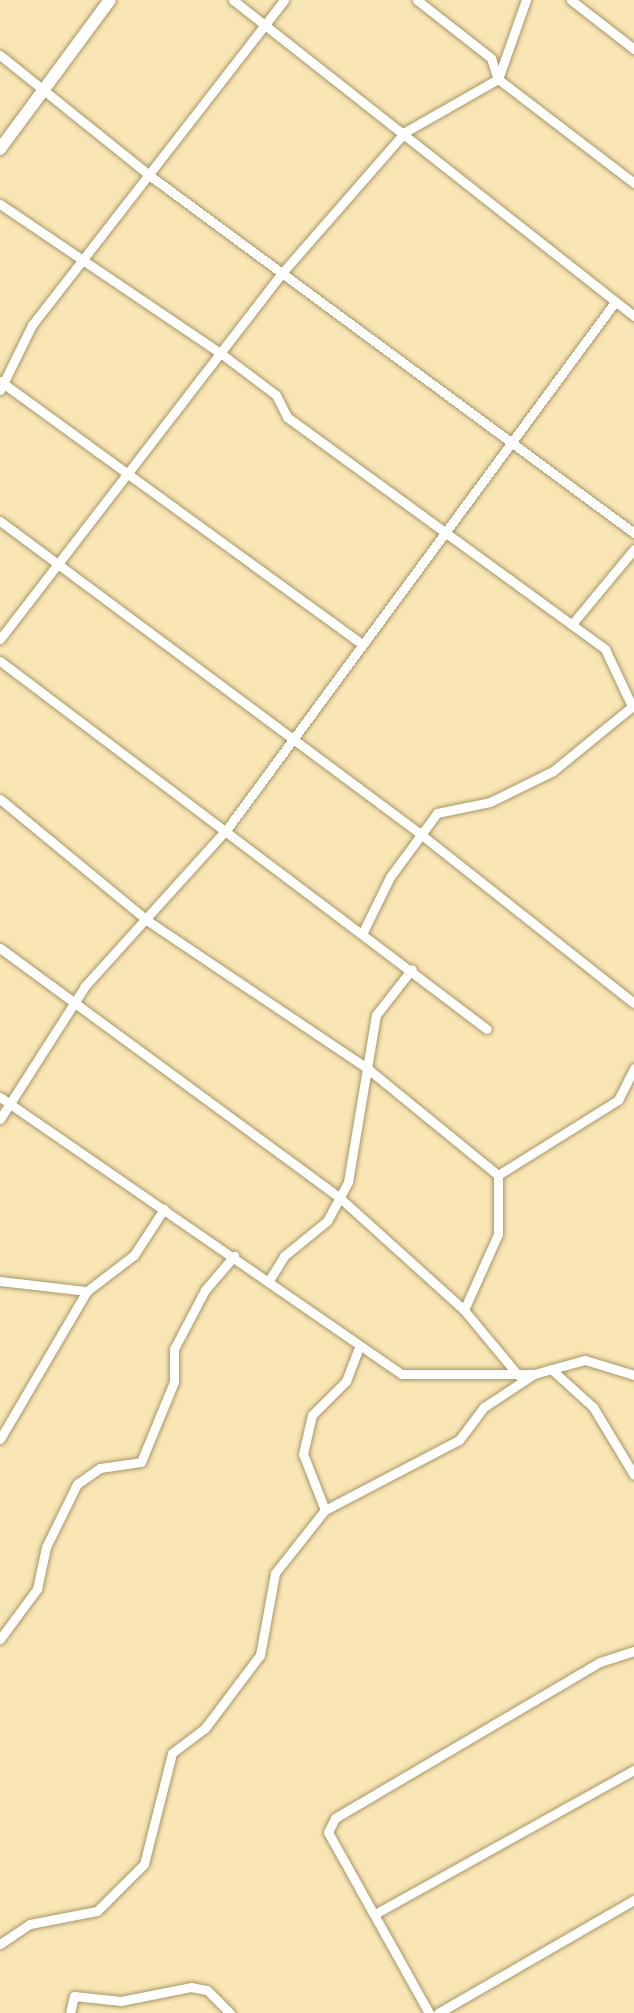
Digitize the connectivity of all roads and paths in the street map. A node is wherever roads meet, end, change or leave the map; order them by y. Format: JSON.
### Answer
{"nodes":[{"id":1,"x":110,"y":0,"type":"edge"},
{"id":2,"x":233,"y":0,"type":"edge"},
{"id":3,"x":284,"y":0,"type":"edge"},
{"id":4,"x":417,"y":0,"type":"edge"},
{"id":5,"x":526,"y":0,"type":"edge"},
{"id":6,"x":571,"y":0,"type":"edge"},
{"id":7,"x":266,"y":24,"type":"junction"},
{"id":8,"x":634,"y":49,"type":"edge"},
{"id":9,"x":0,"y":55,"type":"edge"},
{"id":10,"x":498,"y":79,"type":"junction"},
{"id":11,"x":44,"y":88,"type":"junction"},
{"id":12,"x":405,"y":132,"type":"junction"},
{"id":13,"x":0,"y":149,"type":"edge"},
{"id":14,"x":149,"y":175,"type":"junction"},
{"id":15,"x":634,"y":183,"type":"edge"},
{"id":16,"x":0,"y":204,"type":"edge"},
{"id":17,"x":80,"y":263,"type":"junction"},
{"id":18,"x":282,"y":273,"type":"junction"},
{"id":19,"x":615,"y":302,"type":"junction"},
{"id":20,"x":634,"y":316,"type":"edge"},
{"id":21,"x":223,"y":355,"type":"junction"},
{"id":22,"x":1,"y":385,"type":"edge"},
{"id":23,"x":511,"y":442,"type":"junction"},
{"id":24,"x":126,"y":473,"type":"junction"},
{"id":25,"x":0,"y":521,"type":"edge"},
{"id":26,"x":449,"y":532,"type":"junction"},
{"id":27,"x":634,"y":533,"type":"edge"},
{"id":28,"x":634,"y":549,"type":"edge"},
{"id":29,"x":56,"y":566,"type":"junction"},
{"id":30,"x":572,"y":624,"type":"junction"},
{"id":31,"x":0,"y":639,"type":"edge"},
{"id":32,"x":362,"y":644,"type":"junction"},
{"id":33,"x":0,"y":661,"type":"edge"},
{"id":34,"x":633,"y":706,"type":"edge"},
{"id":35,"x":291,"y":743,"type":"junction"},
{"id":36,"x":0,"y":799,"type":"edge"},
{"id":37,"x":227,"y":829,"type":"junction"},
{"id":38,"x":418,"y":832,"type":"junction"},
{"id":39,"x":148,"y":921,"type":"junction"},
{"id":40,"x":363,"y":932,"type":"junction"},
{"id":41,"x":0,"y":948,"type":"edge"},
{"id":42,"x":412,"y":969,"type":"junction"},
{"id":43,"x":75,"y":1003,"type":"junction"},
{"id":44,"x":634,"y":1003,"type":"edge"},
{"id":45,"x":487,"y":1029,"type":"dead end"},
{"id":46,"x":634,"y":1068,"type":"edge"},
{"id":47,"x":368,"y":1069,"type":"junction"},
{"id":48,"x":0,"y":1097,"type":"edge"},
{"id":49,"x":10,"y":1104,"type":"junction"},
{"id":50,"x":0,"y":1119,"type":"edge"},
{"id":51,"x":498,"y":1175,"type":"junction"},
{"id":52,"x":340,"y":1198,"type":"junction"},
{"id":53,"x":164,"y":1209,"type":"junction"},
{"id":54,"x":234,"y":1256,"type":"junction"},
{"id":55,"x":0,"y":1281,"type":"edge"},
{"id":56,"x":268,"y":1282,"type":"junction"},
{"id":57,"x":87,"y":1291,"type":"junction"},
{"id":58,"x":464,"y":1310,"type":"junction"},
{"id":59,"x":358,"y":1350,"type":"junction"},
{"id":60,"x":551,"y":1369,"type":"junction"},
{"id":61,"x":634,"y":1375,"type":"edge"},
{"id":62,"x":520,"y":1378,"type":"junction"},
{"id":63,"x":0,"y":1439,"type":"edge"},
{"id":64,"x":634,"y":1475,"type":"edge"},
{"id":65,"x":325,"y":1510,"type":"junction"},
{"id":66,"x":0,"y":1639,"type":"edge"},
{"id":67,"x":632,"y":1656,"type":"edge"},
{"id":68,"x":634,"y":1770,"type":"edge"},
{"id":69,"x":634,"y":1900,"type":"edge"},
{"id":70,"x":375,"y":1914,"type":"junction"},
{"id":71,"x":0,"y":1944,"type":"edge"},
{"id":72,"x":70,"y":2013,"type":"edge"},
{"id":73,"x":230,"y":2013,"type":"edge"},
{"id":74,"x":429,"y":2013,"type":"edge"},
{"id":75,"x":438,"y":2013,"type":"edge"}],
"edges":[{"from":1,"to":11,"type":"street"},
{"from":2,"to":7,"type":"street"},
{"from":3,"to":7,"type":"street"},
{"from":4,"to":10,"type":"street"},
{"from":5,"to":10,"type":"street"},
{"from":6,"to":8,"type":"street"},
{"from":7,"to":12,"type":"street"},
{"from":7,"to":14,"type":"street"},
{"from":9,"to":11,"type":"street"},
{"from":10,"to":12,"type":"street"},
{"from":10,"to":15,"type":"street"},
{"from":11,"to":13,"type":"street"},
{"from":11,"to":14,"type":"street"},
{"from":12,"to":18,"type":"street"},
{"from":12,"to":19,"type":"street"},
{"from":14,"to":17,"type":"street"},
{"from":14,"to":18,"type":"street"},
{"from":16,"to":17,"type":"street"},
{"from":17,"to":21,"type":"street"},
{"from":17,"to":22,"type":"street"},
{"from":18,"to":21,"type":"street"},
{"from":18,"to":23,"type":"street"},
{"from":19,"to":20,"type":"street"},
{"from":19,"to":23,"type":"street"},
{"from":21,"to":24,"type":"street"},
{"from":21,"to":26,"type":"street"},
{"from":22,"to":24,"type":"street"},
{"from":23,"to":26,"type":"street"},
{"from":23,"to":27,"type":"street"},
{"from":24,"to":29,"type":"street"},
{"from":24,"to":32,"type":"street"},
{"from":25,"to":29,"type":"street"},
{"from":26,"to":30,"type":"street"},
{"from":26,"to":32,"type":"street"},
{"from":28,"to":30,"type":"street"},
{"from":29,"to":31,"type":"street"},
{"from":29,"to":35,"type":"street"},
{"from":30,"to":34,"type":"street"},
{"from":32,"to":35,"type":"street"},
{"from":33,"to":37,"type":"street"},
{"from":34,"to":38,"type":"street"},
{"from":35,"to":37,"type":"street"},
{"from":35,"to":38,"type":"street"},
{"from":36,"to":39,"type":"street"},
{"from":37,"to":39,"type":"street"},
{"from":37,"to":40,"type":"street"},
{"from":38,"to":40,"type":"street"},
{"from":38,"to":44,"type":"street"},
{"from":39,"to":43,"type":"street"},
{"from":39,"to":47,"type":"street"},
{"from":40,"to":42,"type":"street"},
{"from":41,"to":43,"type":"street"},
{"from":42,"to":45,"type":"street"},
{"from":42,"to":47,"type":"street"},
{"from":43,"to":49,"type":"street"},
{"from":43,"to":52,"type":"street"},
{"from":46,"to":51,"type":"street"},
{"from":47,"to":51,"type":"street"},
{"from":47,"to":52,"type":"street"},
{"from":48,"to":49,"type":"street"},
{"from":49,"to":50,"type":"street"},
{"from":49,"to":53,"type":"street"},
{"from":51,"to":58,"type":"street"},
{"from":52,"to":56,"type":"street"},
{"from":52,"to":58,"type":"street"},
{"from":53,"to":54,"type":"street"},
{"from":53,"to":57,"type":"street"},
{"from":54,"to":56,"type":"street"},
{"from":54,"to":66,"type":"street"},
{"from":55,"to":57,"type":"street"},
{"from":56,"to":59,"type":"street"},
{"from":57,"to":63,"type":"street"},
{"from":58,"to":62,"type":"street"},
{"from":59,"to":62,"type":"street"},
{"from":59,"to":65,"type":"street"},
{"from":60,"to":61,"type":"street"},
{"from":60,"to":62,"type":"street"},
{"from":60,"to":64,"type":"street"},
{"from":62,"to":65,"type":"street"},
{"from":65,"to":71,"type":"street"},
{"from":67,"to":70,"type":"street"},
{"from":68,"to":70,"type":"street"},
{"from":69,"to":75,"type":"street"},
{"from":70,"to":74,"type":"street"},
{"from":72,"to":73,"type":"street"}]}
